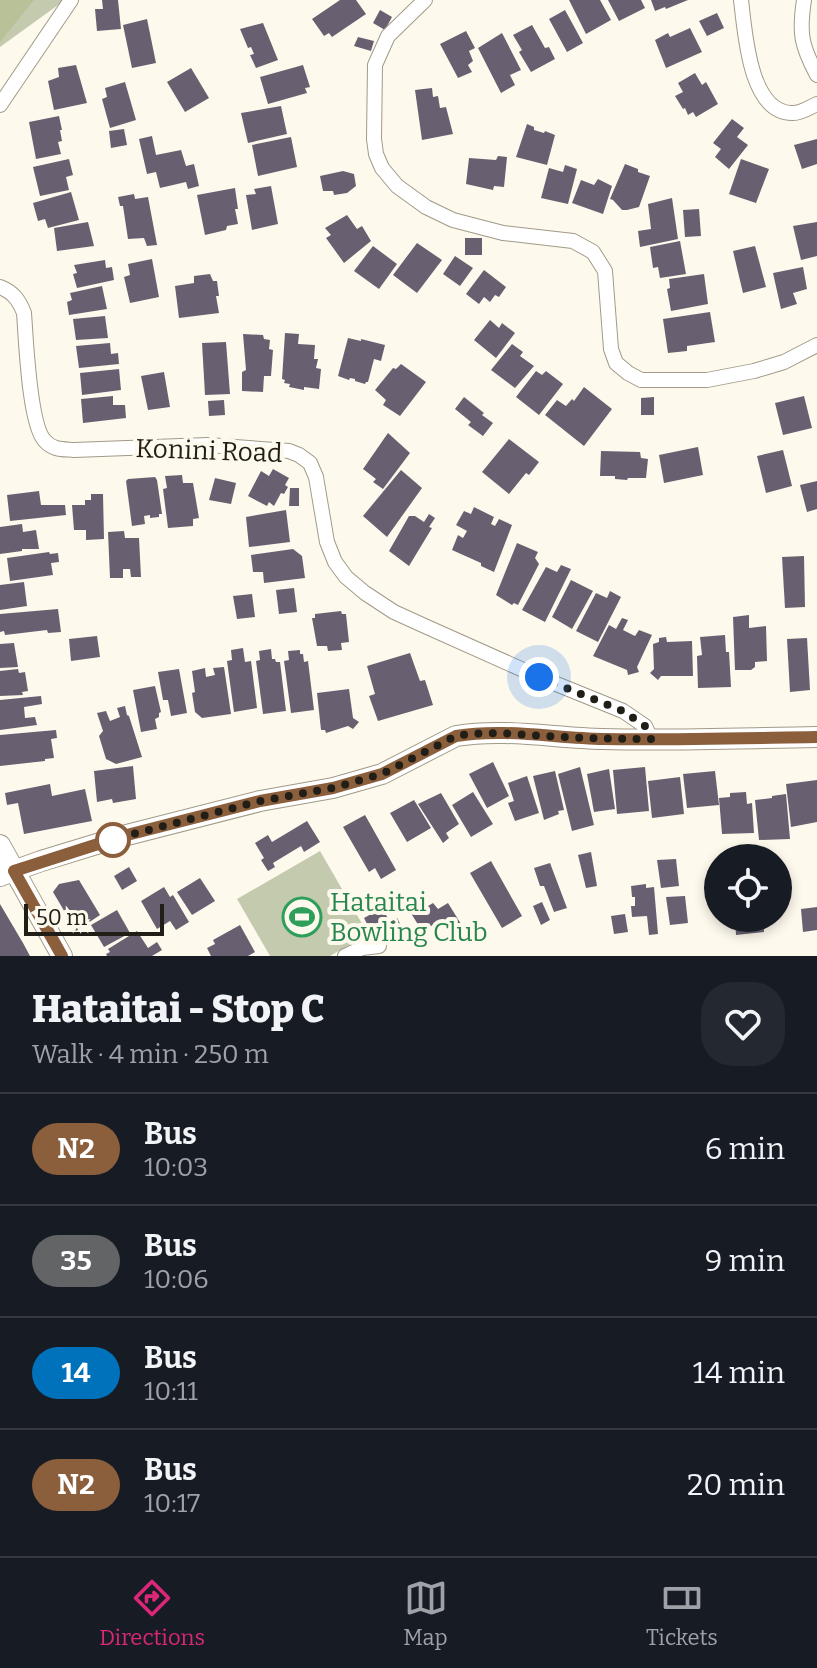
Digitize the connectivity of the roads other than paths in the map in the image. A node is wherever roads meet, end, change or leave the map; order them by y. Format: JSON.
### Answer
{"nodes":[{"id":1,"x":71,"y":0,"type":"edge"},
{"id":2,"x":425,"y":0,"type":"edge"},
{"id":3,"x":741,"y":0,"type":"edge"},
{"id":4,"x":804,"y":0,"type":"edge"},
{"id":5,"x":817,"y":75,"type":"edge"},
{"id":6,"x":817,"y":104,"type":"edge"},
{"id":7,"x":0,"y":105,"type":"edge"},
{"id":8,"x":0,"y":287,"type":"edge"},
{"id":9,"x":817,"y":345,"type":"edge"},
{"id":10,"x":817,"y":737,"type":"edge"},
{"id":11,"x":651,"y":739,"type":"junction"},
{"id":12,"x":0,"y":845,"type":"edge"},
{"id":13,"x":7,"y":873,"type":"edge"},
{"id":14,"x":379,"y":946,"type":"dead end"},
{"id":15,"x":62,"y":956,"type":"edge"},
{"id":16,"x":345,"y":956,"type":"edge"}],
"edges":[{"from":1,"to":7,"type":"street"},
{"from":2,"to":9,"type":"street"},
{"from":3,"to":6,"type":"street"},
{"from":4,"to":5,"type":"street"},
{"from":8,"to":11,"type":"street","name":"Konini Road"},
{"from":10,"to":11,"type":"street"},
{"from":11,"to":13,"type":"street"},
{"from":12,"to":13,"type":"street"},
{"from":13,"to":15,"type":"street"},
{"from":14,"to":16,"type":"street"}]}
